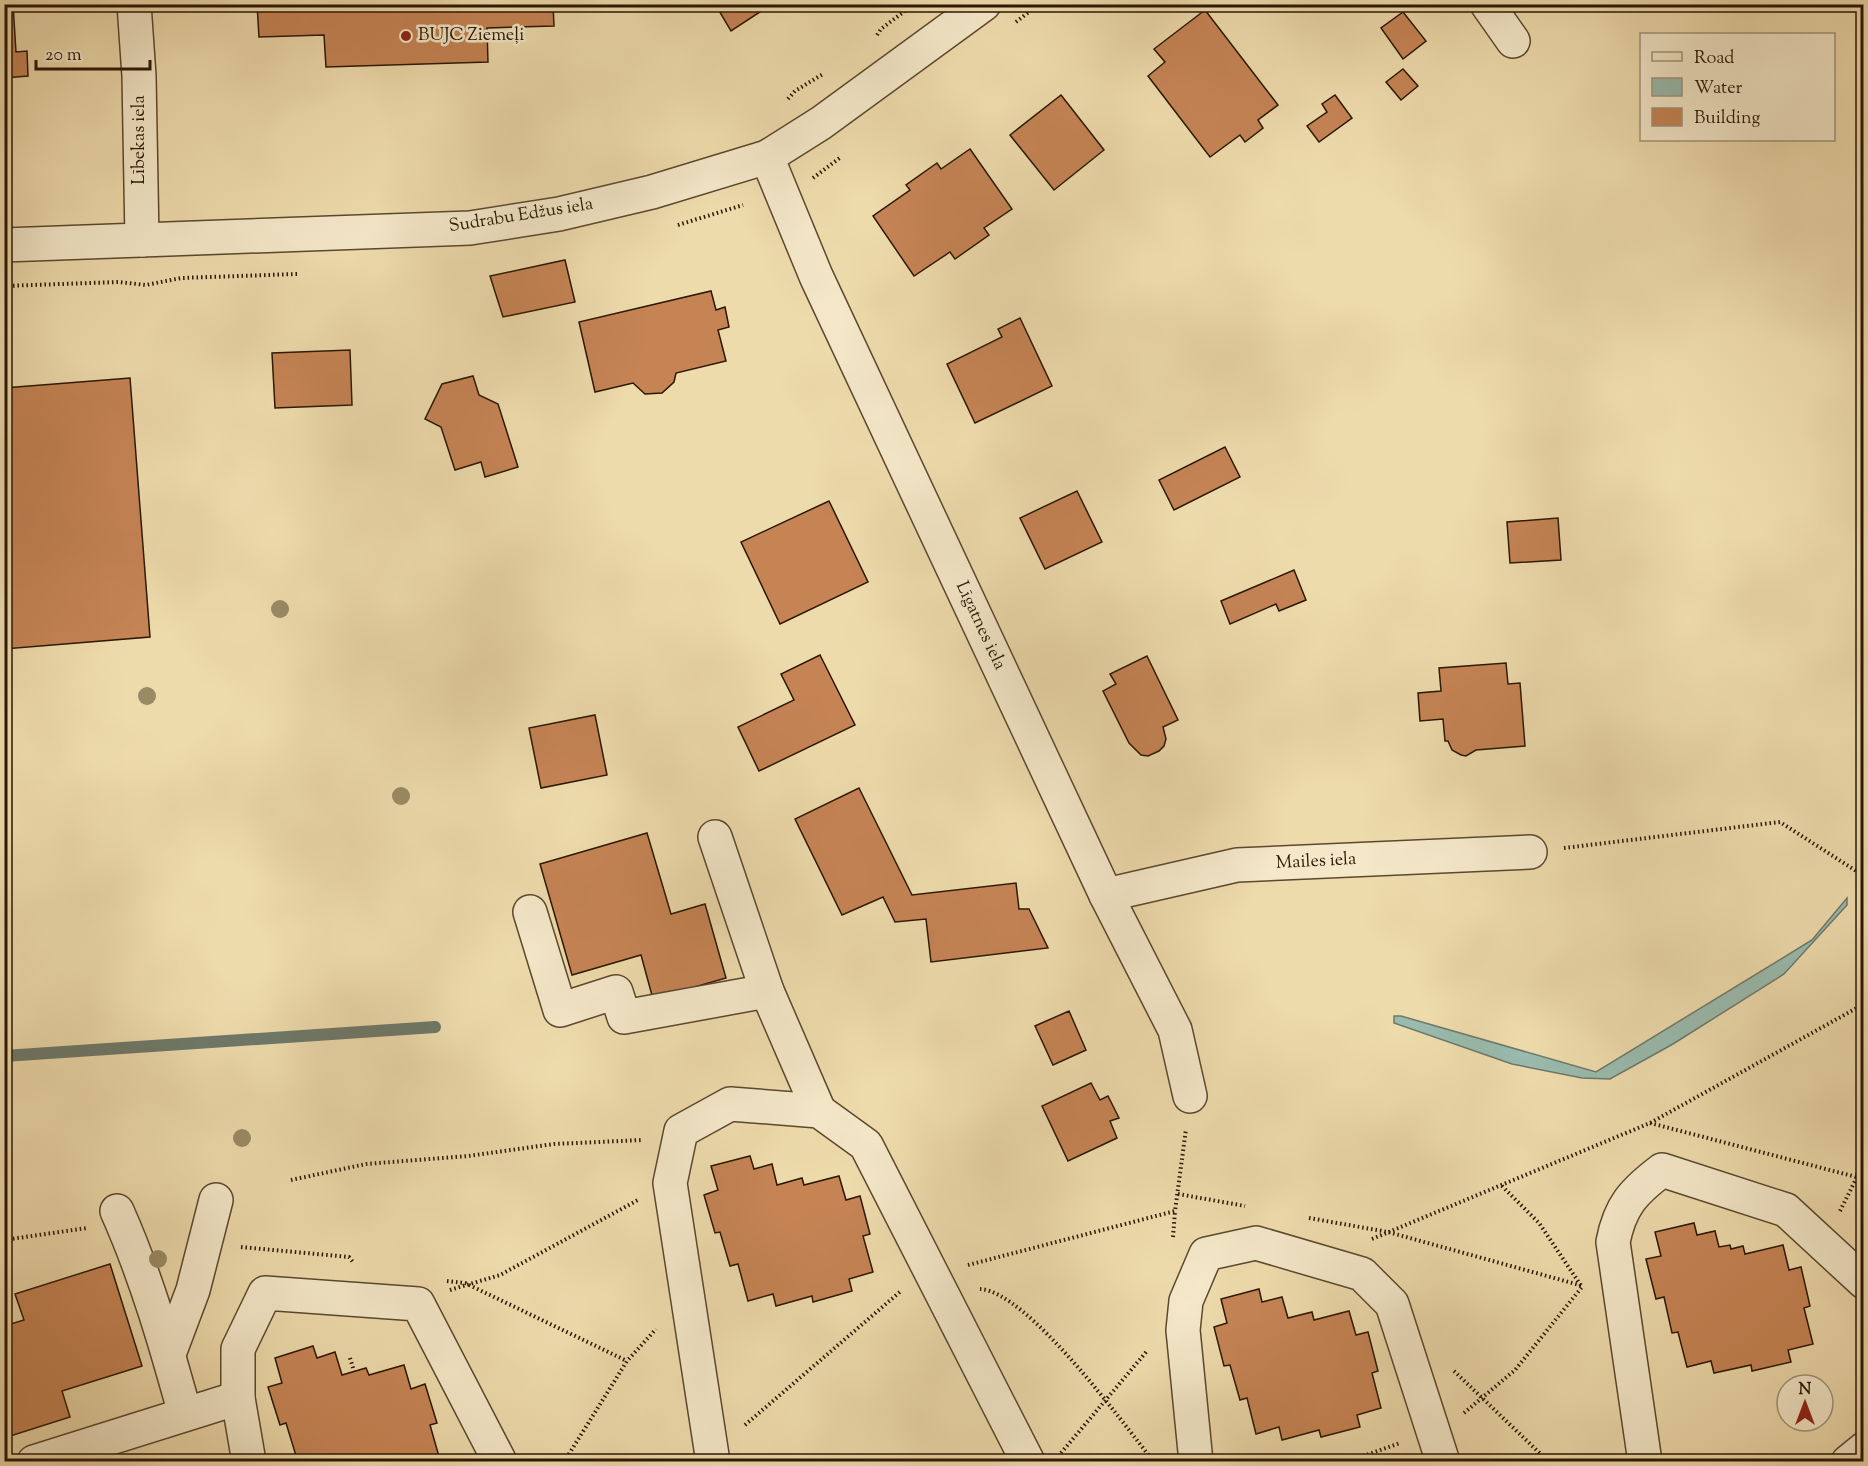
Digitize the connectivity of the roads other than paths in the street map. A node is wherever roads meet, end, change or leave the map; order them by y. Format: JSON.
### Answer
{"nodes":[{"id":1,"x":134,"y":4,"type":"edge"},
{"id":2,"x":984,"y":4,"type":"edge"},
{"id":3,"x":1487,"y":4,"type":"edge"},
{"id":4,"x":1513,"y":41,"type":"dead end"},
{"id":5,"x":767,"y":157,"type":"junction"},
{"id":6,"x":142,"y":240,"type":"junction"},
{"id":7,"x":4,"y":245,"type":"edge"},
{"id":8,"x":715,"y":837,"type":"dead end"},
{"id":9,"x":1530,"y":852,"type":"road end"},
{"id":10,"x":1106,"y":895,"type":"junction"},
{"id":11,"x":530,"y":912,"type":"dead end"},
{"id":12,"x":767,"y":991,"type":"junction"},
{"id":13,"x":1190,"y":1096,"type":"road end"},
{"id":14,"x":819,"y":1111,"type":"junction"},
{"id":15,"x":216,"y":1200,"type":"dead end"},
{"id":16,"x":117,"y":1211,"type":"dead end"},
{"id":17,"x":1863,"y":1282,"type":"edge"},
{"id":18,"x":169,"y":1354,"type":"junction"},
{"id":19,"x":238,"y":1398,"type":"junction"},
{"id":20,"x":185,"y":1414,"type":"junction"},
{"id":21,"x":1438,"y":1447,"type":"edge"},
{"id":22,"x":1863,"y":1449,"type":"edge"},
{"id":23,"x":1043,"y":1460,"type":"edge"},
{"id":24,"x":34,"y":1461,"type":"edge"},
{"id":25,"x":249,"y":1461,"type":"edge"},
{"id":26,"x":500,"y":1461,"type":"edge"},
{"id":27,"x":713,"y":1461,"type":"edge"},
{"id":28,"x":1196,"y":1461,"type":"edge"},
{"id":29,"x":1645,"y":1461,"type":"edge"},
{"id":30,"x":1848,"y":1461,"type":"edge"}],
"edges":[{"from":1,"to":6,"type":"street","name":"Lībekas iela"},
{"from":2,"to":5,"type":"street","name":"Sudrabu Edžus iela"},
{"from":3,"to":4,"type":"street"},
{"from":5,"to":6,"type":"street","name":"Sudrabu Edžus iela"},
{"from":5,"to":10,"type":"street","name":"Līgatnes iela"},
{"from":6,"to":7,"type":"street","name":"Sudrabu Edžus iela"},
{"from":8,"to":12,"type":"street"},
{"from":9,"to":10,"type":"street","name":"Mailes iela"},
{"from":10,"to":13,"type":"street","name":"Līgatnes iela"},
{"from":11,"to":12,"type":"street"},
{"from":12,"to":14,"type":"street"},
{"from":14,"to":23,"type":"street"},
{"from":14,"to":27,"type":"street"},
{"from":15,"to":18,"type":"street"},
{"from":16,"to":18,"type":"street"},
{"from":17,"to":29,"type":"street"},
{"from":18,"to":20,"type":"street"},
{"from":19,"to":20,"type":"street"},
{"from":19,"to":25,"type":"street"},
{"from":19,"to":26,"type":"street"},
{"from":20,"to":24,"type":"street"},
{"from":21,"to":28,"type":"street"},
{"from":22,"to":30,"type":"street"}]}
